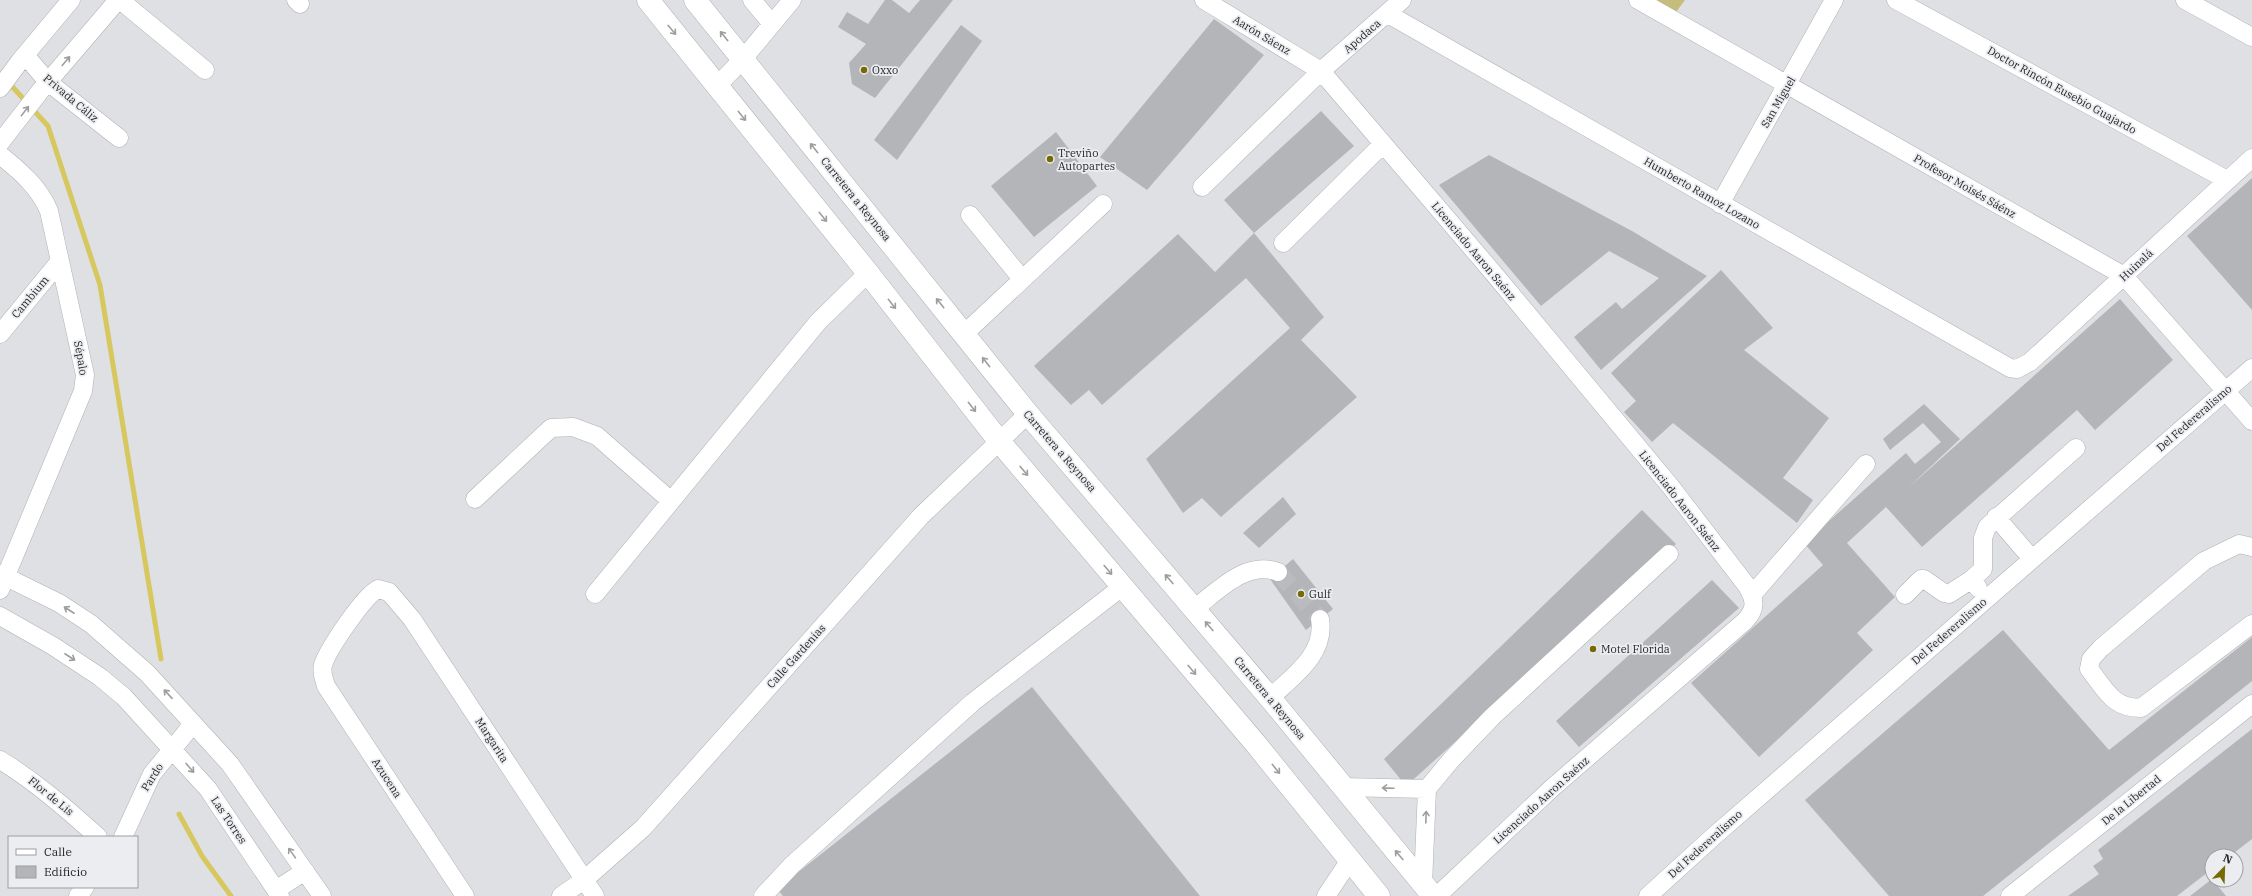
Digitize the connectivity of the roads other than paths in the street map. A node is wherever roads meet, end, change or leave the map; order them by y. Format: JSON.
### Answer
{"nodes":[{"id":1,"x":72,"y":0,"type":"edge"},
{"id":2,"x":119,"y":0,"type":"edge"},
{"id":3,"x":648,"y":0,"type":"edge"},
{"id":4,"x":695,"y":0,"type":"edge"},
{"id":5,"x":752,"y":0,"type":"edge"},
{"id":6,"x":792,"y":0,"type":"edge"},
{"id":7,"x":1204,"y":0,"type":"edge"},
{"id":8,"x":1402,"y":0,"type":"edge"},
{"id":9,"x":1638,"y":0,"type":"edge"},
{"id":10,"x":1834,"y":0,"type":"edge"},
{"id":11,"x":1896,"y":0,"type":"edge"},
{"id":12,"x":2185,"y":0,"type":"edge"},
{"id":13,"x":1388,"y":14,"type":"junction"},
{"id":14,"x":772,"y":24,"type":"junction"},
{"id":15,"x":2252,"y":37,"type":"edge"},
{"id":16,"x":22,"y":58,"type":"junction"},
{"id":17,"x":743,"y":59,"type":"junction"},
{"id":18,"x":205,"y":70,"type":"dead end"},
{"id":19,"x":1321,"y":71,"type":"junction"},
{"id":20,"x":718,"y":85,"type":"junction"},
{"id":21,"x":44,"y":86,"type":"junction"},
{"id":22,"x":1787,"y":86,"type":"junction"},
{"id":23,"x":0,"y":88,"type":"edge"},
{"id":24,"x":4,"y":133,"type":"edge"},
{"id":25,"x":119,"y":138,"type":"dead end"},
{"id":26,"x":1383,"y":144,"type":"junction"},
{"id":27,"x":0,"y":155,"type":"edge"},
{"id":28,"x":2252,"y":158,"type":"edge"},
{"id":29,"x":2227,"y":180,"type":"junction"},
{"id":30,"x":1202,"y":187,"type":"dead end"},
{"id":31,"x":1103,"y":204,"type":"dead end"},
{"id":32,"x":1720,"y":204,"type":"junction"},
{"id":33,"x":970,"y":215,"type":"dead end"},
{"id":34,"x":1283,"y":243,"type":"dead end"},
{"id":35,"x":60,"y":261,"type":"junction"},
{"id":36,"x":868,"y":273,"type":"junction"},
{"id":37,"x":2124,"y":276,"type":"junction"},
{"id":38,"x":1022,"y":280,"type":"junction"},
{"id":39,"x":0,"y":334,"type":"edge"},
{"id":40,"x":964,"y":334,"type":"junction"},
{"id":41,"x":2252,"y":368,"type":"edge"},
{"id":42,"x":2017,"y":369,"type":"joint"},
{"id":43,"x":2225,"y":391,"type":"junction"},
{"id":44,"x":1028,"y":414,"type":"junction"},
{"id":45,"x":2252,"y":421,"type":"edge"},
{"id":46,"x":999,"y":442,"type":"junction"},
{"id":47,"x":2076,"y":448,"type":"dead end"},
{"id":48,"x":1866,"y":464,"type":"dead end"},
{"id":49,"x":475,"y":498,"type":"dead end"},
{"id":50,"x":671,"y":501,"type":"junction"},
{"id":51,"x":1996,"y":517,"type":"junction"},
{"id":52,"x":2252,"y":548,"type":"edge"},
{"id":53,"x":1669,"y":554,"type":"dead end"},
{"id":54,"x":2032,"y":559,"type":"junction"},
{"id":55,"x":1278,"y":572,"type":"tunnel mouth"},
{"id":56,"x":1972,"y":579,"type":"junction"},
{"id":57,"x":2,"y":580,"type":"edge"},
{"id":58,"x":1122,"y":587,"type":"junction"},
{"id":59,"x":595,"y":594,"type":"dead end"},
{"id":60,"x":1752,"y":595,"type":"junction"},
{"id":61,"x":1905,"y":595,"type":"dead end"},
{"id":62,"x":1987,"y":598,"type":"junction"},
{"id":63,"x":1194,"y":608,"type":"junction"},
{"id":64,"x":0,"y":616,"type":"edge"},
{"id":65,"x":1320,"y":619,"type":"tunnel mouth"},
{"id":66,"x":2252,"y":624,"type":"edge"},
{"id":67,"x":326,"y":658,"type":"joint"},
{"id":68,"x":1270,"y":698,"type":"junction"},
{"id":69,"x":2252,"y":704,"type":"edge"},
{"id":70,"x":193,"y":724,"type":"junction"},
{"id":71,"x":172,"y":748,"type":"junction"},
{"id":72,"x":0,"y":760,"type":"edge"},
{"id":73,"x":1342,"y":787,"type":"junction"},
{"id":74,"x":1427,"y":789,"type":"junction"},
{"id":75,"x":97,"y":836,"type":"edge"},
{"id":76,"x":123,"y":836,"type":"edge"},
{"id":77,"x":1350,"y":860,"type":"junction"},
{"id":78,"x":304,"y":871,"type":"junction"},
{"id":79,"x":584,"y":880,"type":"junction"},
{"id":80,"x":84,"y":888,"type":"edge"},
{"id":81,"x":1431,"y":892,"type":"edge"},
{"id":82,"x":278,"y":893,"type":"edge"},
{"id":83,"x":1655,"y":894,"type":"edge"},
{"id":84,"x":78,"y":896,"type":"edge"},
{"id":85,"x":322,"y":896,"type":"edge"},
{"id":86,"x":465,"y":896,"type":"edge"},
{"id":87,"x":562,"y":896,"type":"edge"},
{"id":88,"x":595,"y":896,"type":"edge"},
{"id":89,"x":763,"y":896,"type":"edge"},
{"id":90,"x":1326,"y":896,"type":"edge"},
{"id":91,"x":1379,"y":896,"type":"edge"},
{"id":92,"x":2010,"y":896,"type":"edge"}],
"edges":[{"from":1,"to":16,"type":"street"},
{"from":2,"to":18,"type":"street"},
{"from":21,"to":2,"type":"street","one_way":true},
{"from":3,"to":20,"type":"main road","one_way":true},
{"from":17,"to":4,"type":"main road","name":"Carretera a Reynosa","one_way":true},
{"from":5,"to":14,"type":"street"},
{"from":6,"to":14,"type":"street"},
{"from":7,"to":19,"type":"street","name":"Aarón Sáenz"},
{"from":8,"to":13,"type":"street","name":"Apodaca"},
{"from":9,"to":22,"type":"street","name":"Profesor Moisés Sáénz"},
{"from":10,"to":22,"type":"street","name":"San Miguel"},
{"from":11,"to":29,"type":"street","name":"Doctor Rincón Eusebio Guajardo"},
{"from":12,"to":15,"type":"street"},
{"from":13,"to":19,"type":"street","name":"Apodaca"},
{"from":13,"to":32,"type":"street","name":"Humberto Ramoz Lozano"},
{"from":14,"to":17,"type":"street"},
{"from":16,"to":21,"type":"street","name":"Privada Cáliz"},
{"from":16,"to":23,"type":"street"},
{"from":17,"to":20,"type":"street"},
{"from":40,"to":17,"type":"main road","name":"Carretera a Reynosa","one_way":true},
{"from":19,"to":26,"type":"street","name":"Licenciado Aaron Saénz"},
{"from":19,"to":30,"type":"street","name":"Apodaca"},
{"from":20,"to":36,"type":"main road","one_way":true},
{"from":24,"to":21,"type":"street","one_way":true},
{"from":21,"to":25,"type":"street","name":"Privada Cáliz"},
{"from":22,"to":32,"type":"street","name":"San Miguel"},
{"from":22,"to":37,"type":"street","name":"Profesor Moisés Sáénz"},
{"from":26,"to":34,"type":"street"},
{"from":26,"to":60,"type":"street","name":"Licenciado Aaron Saénz"},
{"from":27,"to":35,"type":"street","name":"Sépalo"},
{"from":28,"to":29,"type":"street","name":"Huinalá"},
{"from":29,"to":37,"type":"street","name":"Huinalá"},
{"from":31,"to":38,"type":"street"},
{"from":32,"to":42,"type":"street","name":"Humberto Ramoz Lozano"},
{"from":33,"to":38,"type":"street"},
{"from":35,"to":39,"type":"street","name":"Cambium"},
{"from":35,"to":57,"type":"street","name":"Sépalo"},
{"from":36,"to":46,"type":"main road","one_way":true},
{"from":36,"to":50,"type":"street"},
{"from":37,"to":42,"type":"street","name":"Huinalá"},
{"from":37,"to":43,"type":"street","name":"Profesor Moisés Sáénz"},
{"from":38,"to":40,"type":"street"},
{"from":44,"to":40,"type":"main road","name":"Carretera a Reynosa","one_way":true},
{"from":41,"to":43,"type":"street","name":"Del Federeralismo"},
{"from":43,"to":45,"type":"street","name":"Profesor Moisés Sáénz"},
{"from":43,"to":54,"type":"street","name":"Del Federeralismo"},
{"from":44,"to":46,"type":"street","name":"Calle Gardenias"},
{"from":63,"to":44,"type":"main road","name":"Carretera a Reynosa","one_way":true},
{"from":46,"to":58,"type":"main road","one_way":true},
{"from":46,"to":79,"type":"street","name":"Calle Gardenias"},
{"from":47,"to":51,"type":"street"},
{"from":48,"to":60,"type":"street"},
{"from":49,"to":50,"type":"street"},
{"from":50,"to":59,"type":"street"},
{"from":51,"to":54,"type":"street"},
{"from":51,"to":56,"type":"street"},
{"from":52,"to":66,"type":"street"},
{"from":53,"to":74,"type":"street"},
{"from":54,"to":62,"type":"street","name":"Del Federeralismo"},
{"from":55,"to":63,"type":"street"},
{"from":56,"to":61,"type":"street"},
{"from":56,"to":62,"type":"street"},
{"from":70,"to":57,"type":"street","one_way":true},
{"from":58,"to":77,"type":"main road","one_way":true},
{"from":58,"to":89,"type":"street"},
{"from":60,"to":81,"type":"street","name":"Licenciado Aaron Saénz"},
{"from":62,"to":83,"type":"street","name":"Del Federeralismo"},
{"from":68,"to":63,"type":"main road","name":"Carretera a Reynosa","one_way":true},
{"from":64,"to":71,"type":"street","name":"Las Torres","one_way":true},
{"from":65,"to":68,"type":"street"},
{"from":67,"to":79,"type":"street","name":"Margarita"},
{"from":67,"to":86,"type":"street","name":"Azucena"},
{"from":68,"to":73,"type":"main road","name":"Carretera a Reynosa"},
{"from":69,"to":92,"type":"street","name":"De la Libertad"},
{"from":70,"to":71,"type":"street","name":"Pardo"},
{"from":78,"to":70,"type":"street","one_way":true},
{"from":71,"to":76,"type":"street","name":"Pardo"},
{"from":71,"to":82,"type":"street","name":"Las Torres","one_way":true},
{"from":72,"to":75,"type":"street","name":"Flor de Lis"},
{"from":74,"to":73,"type":"street","one_way":true},
{"from":81,"to":73,"type":"main road","name":"Carretera a Reynosa","one_way":true},
{"from":81,"to":74,"type":"street","one_way":true},
{"from":77,"to":90,"type":"street"},
{"from":77,"to":91,"type":"main road"},
{"from":78,"to":82,"type":"street"},
{"from":78,"to":85,"type":"street"},
{"from":79,"to":87,"type":"street","name":"Calle Gardenias"},
{"from":79,"to":88,"type":"street","name":"Margarita"},
{"from":80,"to":84,"type":"street"}]}
